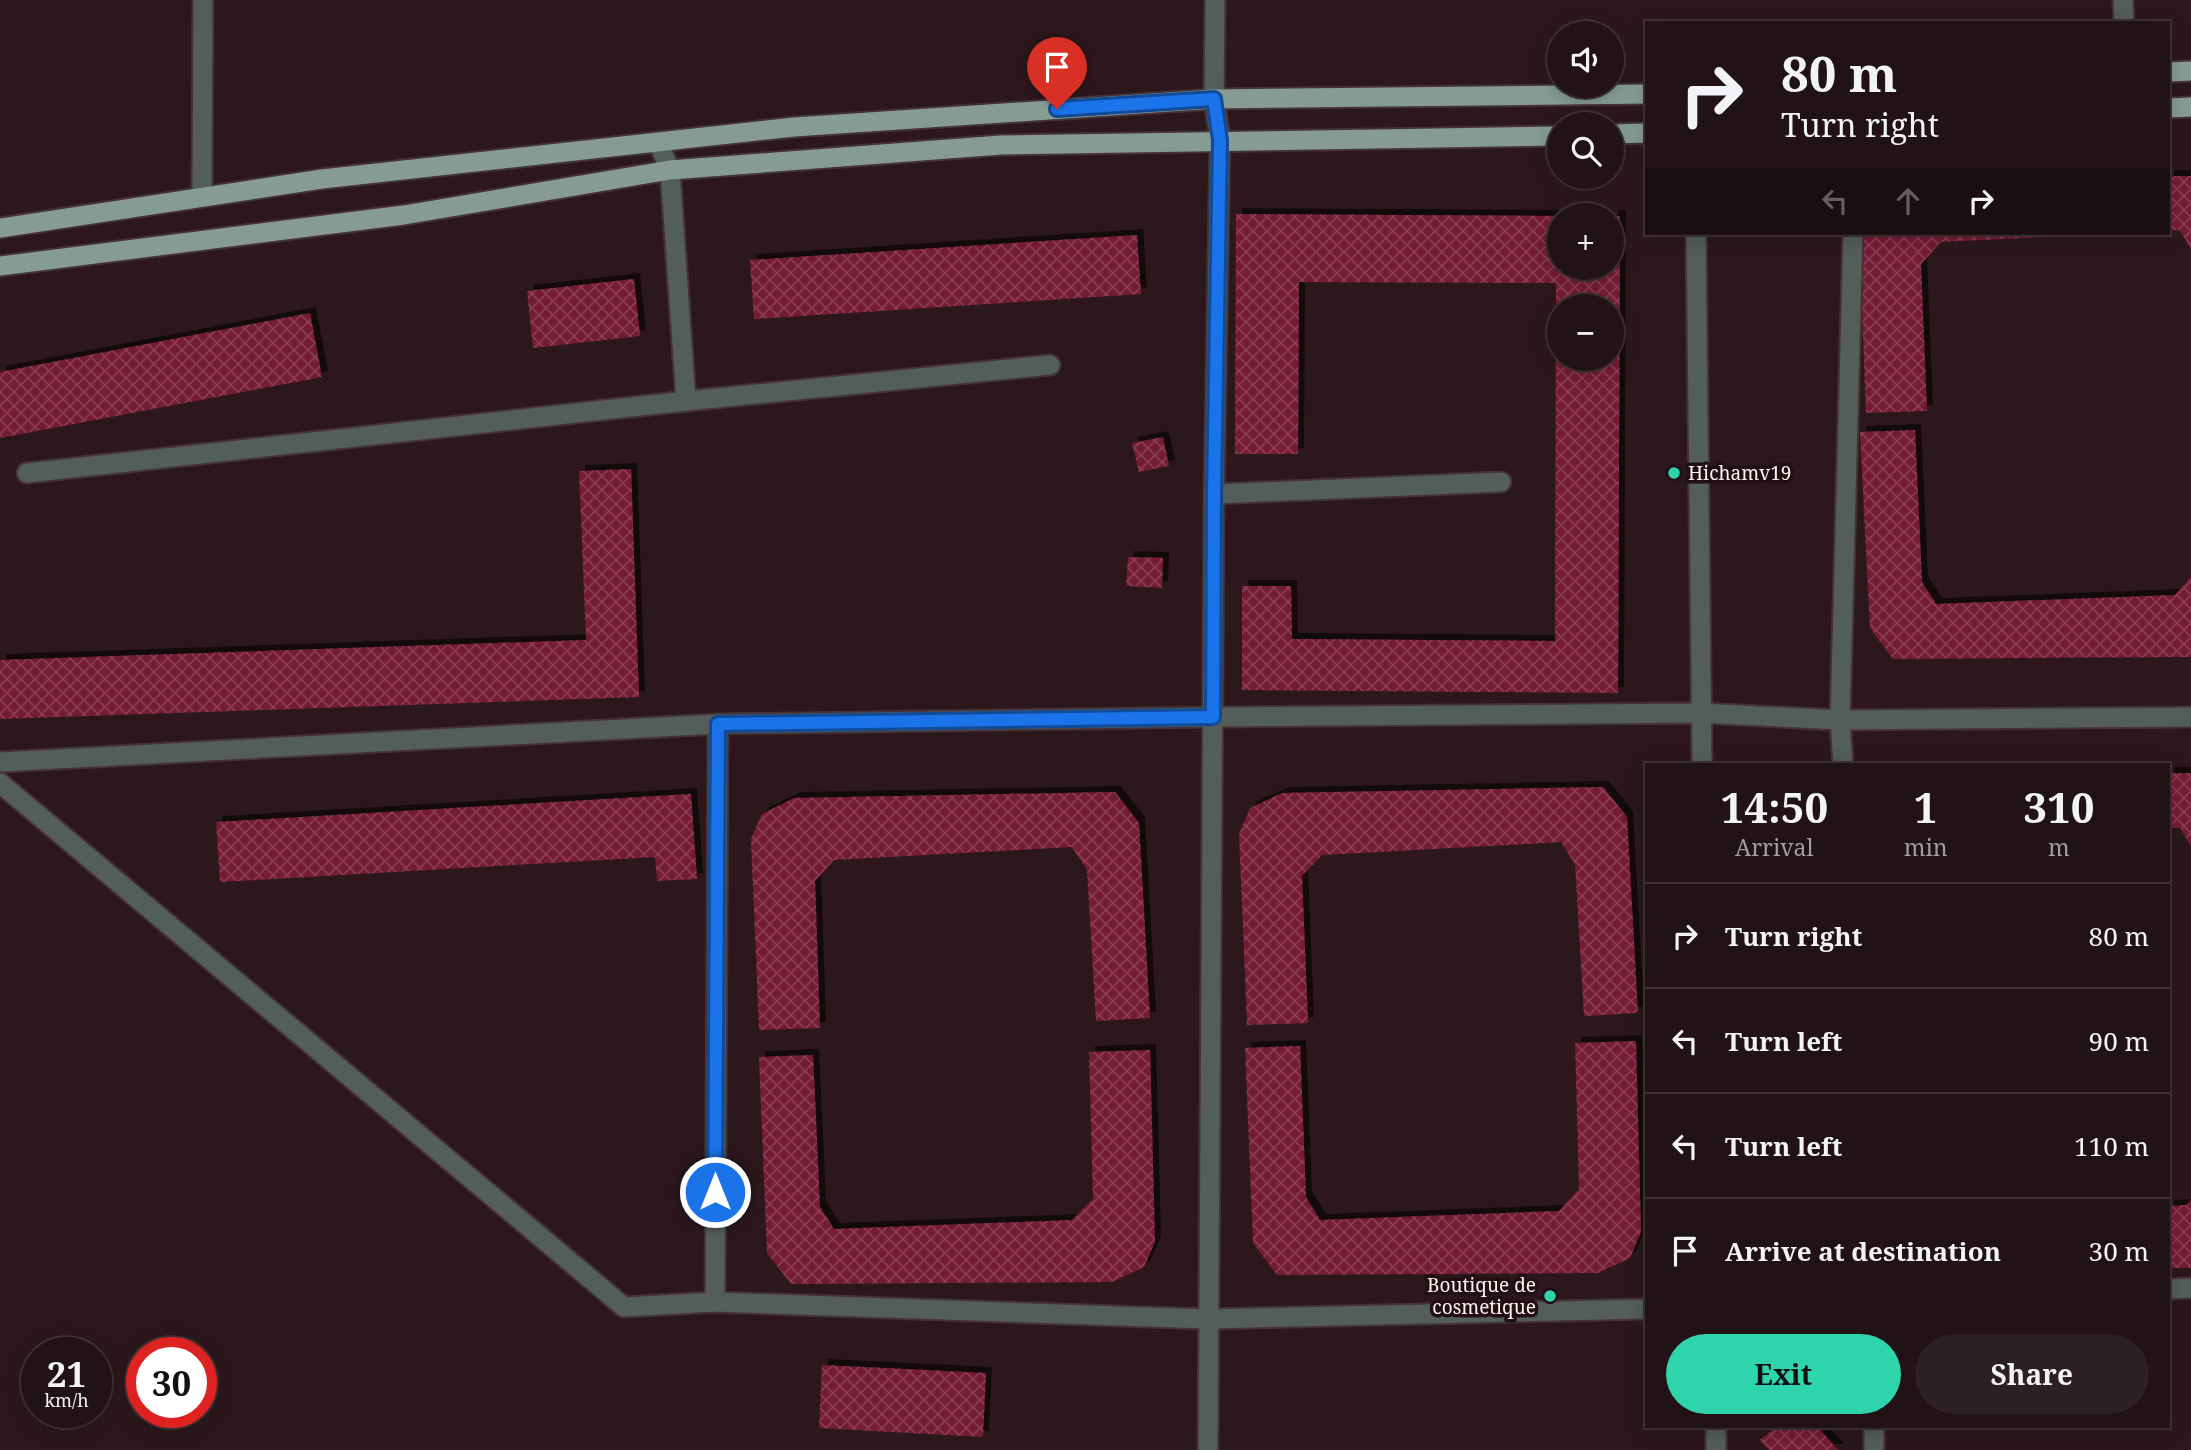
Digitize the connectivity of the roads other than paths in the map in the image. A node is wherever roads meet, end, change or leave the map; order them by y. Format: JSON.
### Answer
{"nodes":[{"id":1,"x":203,"y":0,"type":"edge"},
{"id":2,"x":1215,"y":0,"type":"edge"},
{"id":3,"x":2123,"y":0,"type":"edge"},
{"id":4,"x":2124,"y":21,"type":"edge"},
{"id":5,"x":2191,"y":71,"type":"edge"},
{"id":6,"x":2170,"y":72,"type":"edge"},
{"id":7,"x":1645,"y":94,"type":"edge"},
{"id":8,"x":1214,"y":99,"type":"junction"},
{"id":9,"x":2191,"y":107,"type":"edge"},
{"id":10,"x":2170,"y":108,"type":"edge"},
{"id":11,"x":1645,"y":133,"type":"edge"},
{"id":12,"x":1624,"y":134,"type":"edge"},
{"id":13,"x":1547,"y":136,"type":"edge"},
{"id":14,"x":1220,"y":140,"type":"junction"},
{"id":15,"x":657,"y":142,"type":"junction"},
{"id":16,"x":670,"y":170,"type":"junction"},
{"id":17,"x":202,"y":197,"type":"junction"},
{"id":18,"x":0,"y":228,"type":"edge"},
{"id":19,"x":1696,"y":235,"type":"edge"},
{"id":20,"x":1853,"y":235,"type":"edge"},
{"id":21,"x":0,"y":266,"type":"edge"},
{"id":22,"x":1050,"y":365,"type":"dead end"},
{"id":23,"x":686,"y":401,"type":"junction"},
{"id":24,"x":27,"y":473,"type":"dead end"},
{"id":25,"x":1501,"y":482,"type":"dead end"},
{"id":26,"x":1214,"y":494,"type":"junction"},
{"id":27,"x":1701,"y":713,"type":"junction"},
{"id":28,"x":1213,"y":717,"type":"junction"},
{"id":29,"x":2191,"y":717,"type":"edge"},
{"id":30,"x":1840,"y":720,"type":"junction"},
{"id":31,"x":718,"y":724,"type":"junction"},
{"id":32,"x":0,"y":762,"type":"edge"},
{"id":33,"x":1702,"y":763,"type":"edge"},
{"id":34,"x":1843,"y":763,"type":"edge"},
{"id":35,"x":0,"y":783,"type":"edge"},
{"id":36,"x":2191,"y":1288,"type":"edge"},
{"id":37,"x":2170,"y":1289,"type":"edge"},
{"id":38,"x":715,"y":1302,"type":"junction"},
{"id":39,"x":1645,"y":1309,"type":"edge"},
{"id":40,"x":1207,"y":1319,"type":"junction"},
{"id":41,"x":1716,"y":1428,"type":"edge"},
{"id":42,"x":1874,"y":1428,"type":"edge"},
{"id":43,"x":1208,"y":1450,"type":"edge"},
{"id":44,"x":1716,"y":1450,"type":"edge"},
{"id":45,"x":1874,"y":1450,"type":"edge"}],
"edges":[{"from":1,"to":17,"type":"street"},
{"from":2,"to":8,"type":"street"},
{"from":3,"to":4,"type":"street"},
{"from":5,"to":6,"type":"main road"},
{"from":7,"to":8,"type":"main road"},
{"from":8,"to":14,"type":"street"},
{"from":8,"to":15,"type":"main road"},
{"from":9,"to":10,"type":"main road"},
{"from":11,"to":12,"type":"main road"},
{"from":13,"to":14,"type":"main road"},
{"from":14,"to":16,"type":"main road"},
{"from":14,"to":26,"type":"street"},
{"from":15,"to":16,"type":"street"},
{"from":15,"to":17,"type":"main road"},
{"from":16,"to":21,"type":"main road"},
{"from":16,"to":23,"type":"street"},
{"from":17,"to":18,"type":"main road"},
{"from":19,"to":27,"type":"street"},
{"from":20,"to":30,"type":"street"},
{"from":22,"to":23,"type":"street"},
{"from":23,"to":24,"type":"street"},
{"from":25,"to":26,"type":"street"},
{"from":26,"to":28,"type":"street"},
{"from":27,"to":28,"type":"street"},
{"from":27,"to":30,"type":"street"},
{"from":27,"to":33,"type":"street"},
{"from":28,"to":31,"type":"street"},
{"from":28,"to":40,"type":"street"},
{"from":29,"to":30,"type":"street"},
{"from":30,"to":34,"type":"street"},
{"from":31,"to":32,"type":"street"},
{"from":31,"to":38,"type":"street"},
{"from":35,"to":38,"type":"street"},
{"from":36,"to":37,"type":"street"},
{"from":38,"to":40,"type":"street"},
{"from":39,"to":40,"type":"street"},
{"from":40,"to":43,"type":"street"},
{"from":41,"to":44,"type":"street"},
{"from":42,"to":45,"type":"street"}]}
